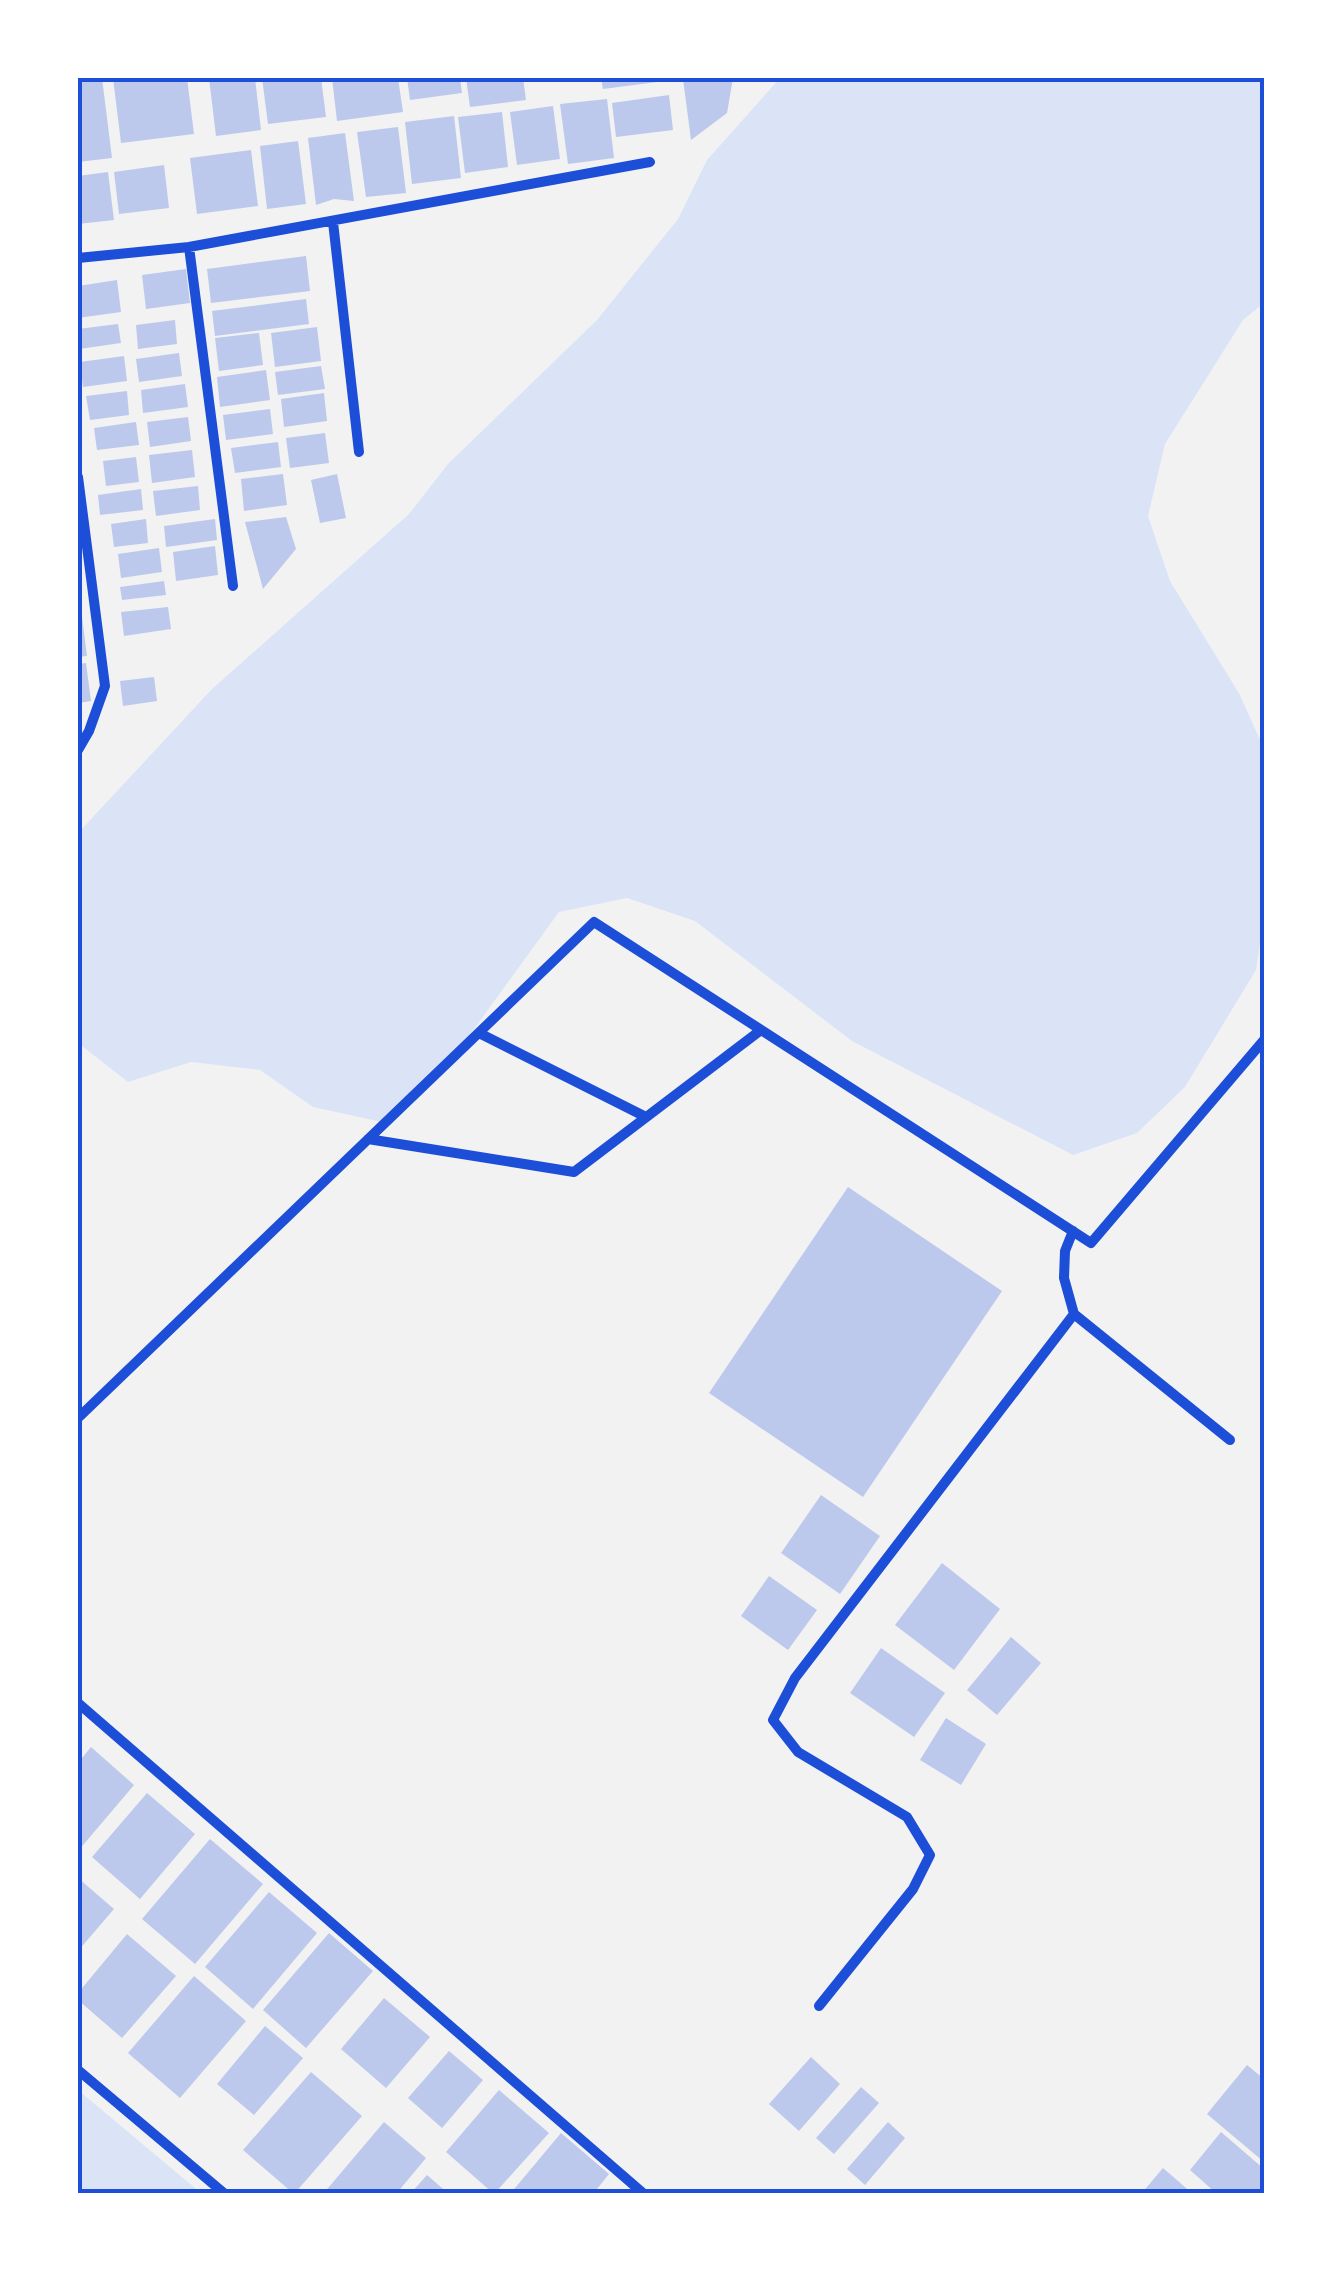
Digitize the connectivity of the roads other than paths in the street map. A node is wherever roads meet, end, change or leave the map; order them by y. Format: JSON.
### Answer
{"nodes":[{"id":1,"x":650,"y":162,"type":"dead end"},
{"id":2,"x":333,"y":222,"type":"junction"},
{"id":3,"x":189,"y":247,"type":"junction"},
{"id":4,"x":78,"y":258,"type":"edge"},
{"id":5,"x":359,"y":452,"type":"dead end"},
{"id":6,"x":78,"y":478,"type":"edge"},
{"id":7,"x":232,"y":586,"type":"dead end"},
{"id":8,"x":78,"y":750,"type":"edge"},
{"id":9,"x":762,"y":1030,"type":"junction"},
{"id":10,"x":479,"y":1032,"type":"junction"},
{"id":11,"x":1264,"y":1040,"type":"edge"},
{"id":12,"x":644,"y":1116,"type":"junction"},
{"id":13,"x":368,"y":1139,"type":"junction"},
{"id":14,"x":1074,"y":1231,"type":"junction"},
{"id":15,"x":1074,"y":1314,"type":"junction"},
{"id":16,"x":78,"y":1418,"type":"edge"},
{"id":17,"x":1230,"y":1440,"type":"dead end"},
{"id":18,"x":78,"y":1703,"type":"edge"},
{"id":19,"x":818,"y":2006,"type":"dead end"},
{"id":20,"x":78,"y":2070,"type":"edge"},
{"id":21,"x":225,"y":2194,"type":"edge"},
{"id":22,"x":644,"y":2194,"type":"edge"}],
"edges":[{"from":1,"to":2,"type":"street"},
{"from":2,"to":3,"type":"street"},
{"from":2,"to":5,"type":"street"},
{"from":3,"to":4,"type":"street"},
{"from":3,"to":7,"type":"street"},
{"from":6,"to":8,"type":"street"},
{"from":9,"to":10,"type":"street"},
{"from":9,"to":12,"type":"street"},
{"from":9,"to":14,"type":"street"},
{"from":10,"to":12,"type":"street"},
{"from":10,"to":13,"type":"street"},
{"from":11,"to":14,"type":"street"},
{"from":12,"to":13,"type":"street"},
{"from":13,"to":16,"type":"street"},
{"from":14,"to":15,"type":"street"},
{"from":15,"to":17,"type":"street"},
{"from":15,"to":19,"type":"street"},
{"from":18,"to":22,"type":"street"},
{"from":20,"to":21,"type":"street"}]}
